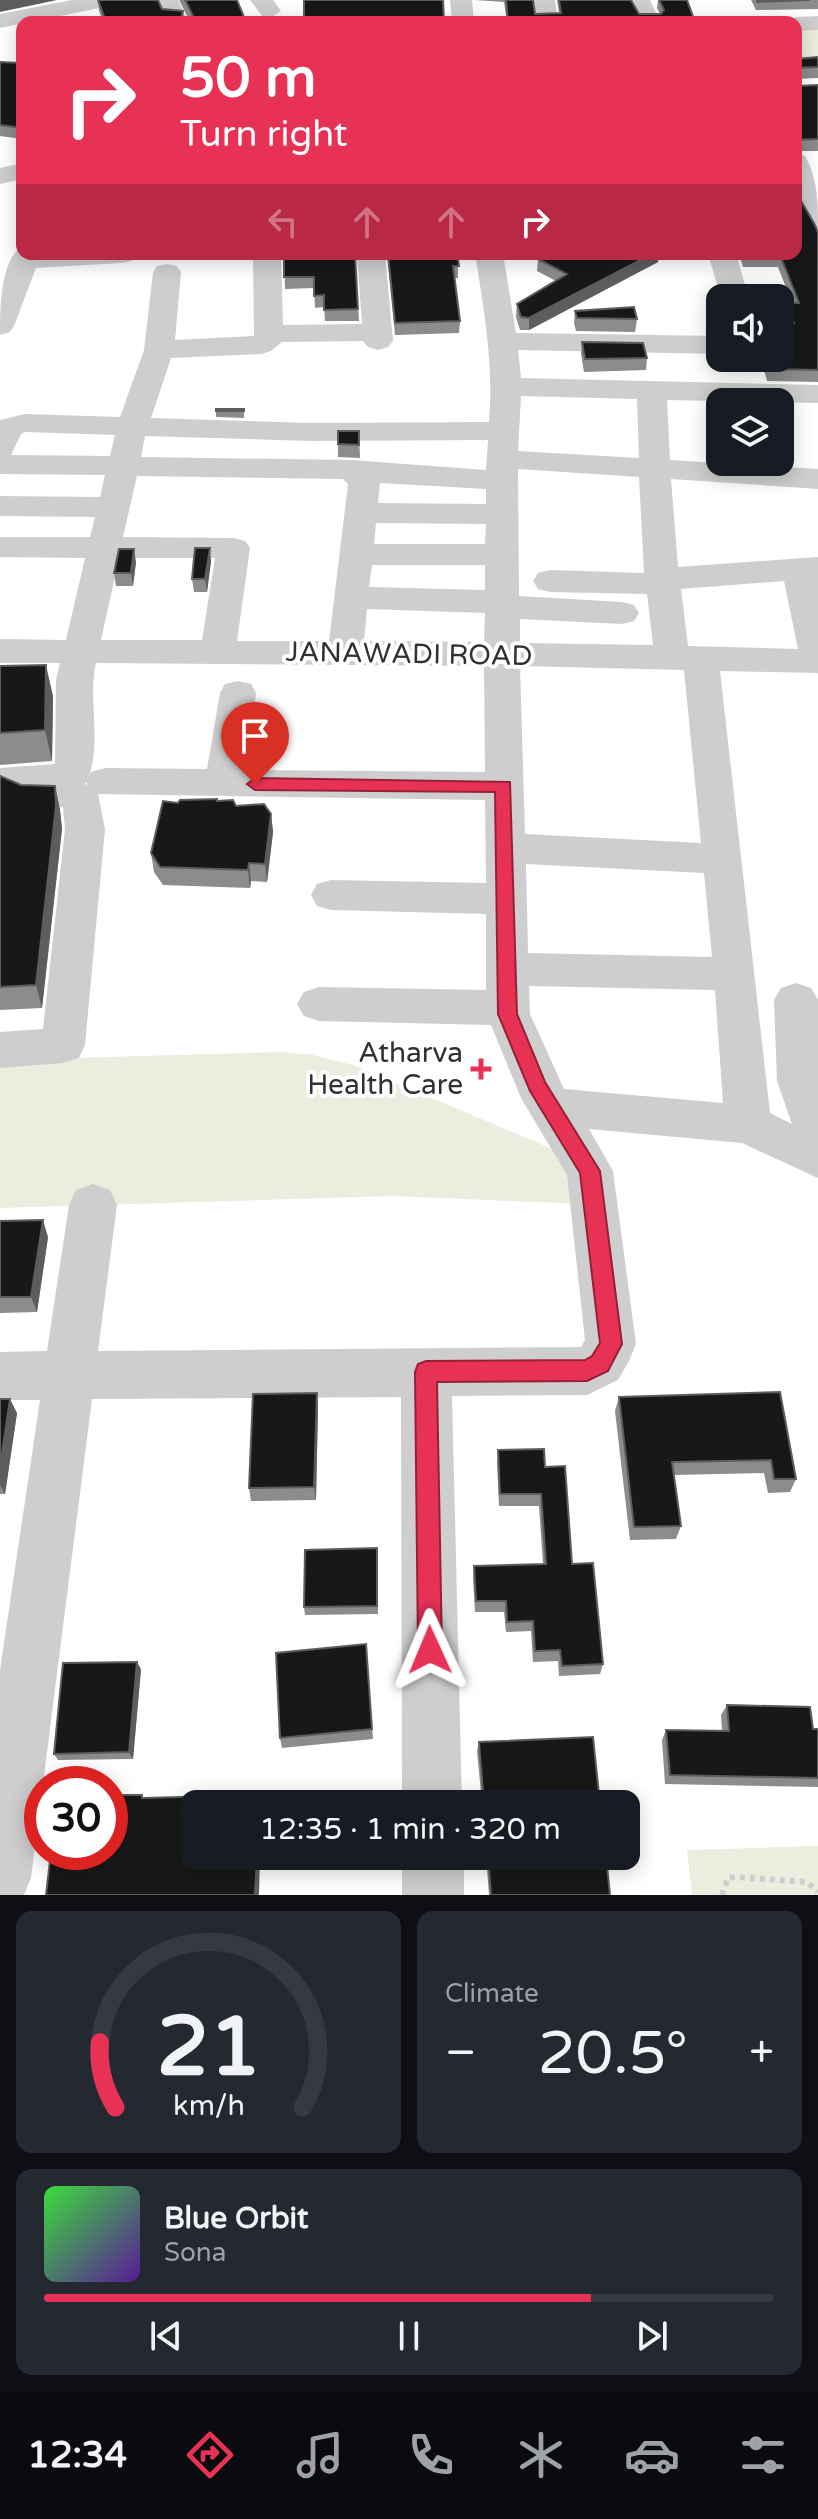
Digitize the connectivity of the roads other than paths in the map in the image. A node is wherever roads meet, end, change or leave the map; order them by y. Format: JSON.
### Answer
{"nodes":[{"id":1,"x":105,"y":0,"type":"edge"},
{"id":2,"x":25,"y":16,"type":"edge"},
{"id":3,"x":802,"y":177,"type":"edge"},
{"id":4,"x":818,"y":221,"type":"edge"},
{"id":5,"x":24,"y":260,"type":"edge"},
{"id":6,"x":267,"y":260,"type":"edge"},
{"id":7,"x":372,"y":260,"type":"edge"},
{"id":8,"x":490,"y":260,"type":"edge"},
{"id":9,"x":724,"y":260,"type":"edge"},
{"id":10,"x":167,"y":272,"type":"dead end"},
{"id":11,"x":731,"y":284,"type":"edge"},
{"id":12,"x":5,"y":298,"type":"edge"},
{"id":13,"x":0,"y":326,"type":"edge"},
{"id":14,"x":269,"y":334,"type":"junction"},
{"id":15,"x":503,"y":341,"type":"junction"},
{"id":16,"x":706,"y":345,"type":"edge"},
{"id":17,"x":159,"y":350,"type":"junction"},
{"id":18,"x":507,"y":387,"type":"junction"},
{"id":19,"x":652,"y":392,"type":"junction"},
{"id":20,"x":818,"y":394,"type":"edge"},
{"id":21,"x":132,"y":427,"type":"junction"},
{"id":22,"x":0,"y":448,"type":"edge"},
{"id":23,"x":502,"y":457,"type":"junction"},
{"id":24,"x":0,"y":464,"type":"edge"},
{"id":25,"x":122,"y":467,"type":"junction"},
{"id":26,"x":655,"y":469,"type":"junction"},
{"id":27,"x":354,"y":472,"type":"junction"},
{"id":28,"x":818,"y":479,"type":"edge"},
{"id":29,"x":0,"y":506,"type":"edge"},
{"id":30,"x":113,"y":507,"type":"junction"},
{"id":31,"x":361,"y":513,"type":"junction"},
{"id":32,"x":502,"y":514,"type":"junction"},
{"id":33,"x":0,"y":547,"type":"edge"},
{"id":34,"x":104,"y":547,"type":"junction"},
{"id":35,"x":356,"y":554,"type":"junction"},
{"id":36,"x":502,"y":555,"type":"junction"},
{"id":37,"x":809,"y":569,"type":"edge"},
{"id":38,"x":550,"y":581,"type":"dead end"},
{"id":39,"x":663,"y":581,"type":"junction"},
{"id":40,"x":351,"y":597,"type":"junction"},
{"id":41,"x":502,"y":602,"type":"junction"},
{"id":42,"x":622,"y":613,"type":"dead end"},
{"id":43,"x":0,"y":651,"type":"edge"},
{"id":44,"x":218,"y":652,"type":"junction"},
{"id":45,"x":345,"y":653,"type":"junction"},
{"id":46,"x":502,"y":654,"type":"junction"},
{"id":47,"x":687,"y":658,"type":"junction"},
{"id":48,"x":818,"y":660,"type":"edge"},
{"id":49,"x":77,"y":666,"type":"junction"},
{"id":50,"x":0,"y":683,"type":"edge"},
{"id":51,"x":238,"y":693,"type":"dead end"},
{"id":52,"x":0,"y":782,"type":"edge"},
{"id":53,"x":105,"y":782,"type":"dead end"},
{"id":54,"x":224,"y":783,"type":"junction"},
{"id":55,"x":504,"y":786,"type":"junction"},
{"id":56,"x":0,"y":797,"type":"edge"},
{"id":57,"x":505,"y":848,"type":"junction"},
{"id":58,"x":723,"y":859,"type":"junction"},
{"id":59,"x":331,"y":895,"type":"dead end"},
{"id":60,"x":506,"y":899,"type":"junction"},
{"id":61,"x":735,"y":974,"type":"junction"},
{"id":62,"x":507,"y":988,"type":"junction"},
{"id":63,"x":796,"y":1000,"type":"dead end"},
{"id":64,"x":319,"y":1004,"type":"dead end"},
{"id":65,"x":0,"y":1050,"type":"edge"},
{"id":66,"x":551,"y":1107,"type":"junction"},
{"id":67,"x":748,"y":1124,"type":"junction"},
{"id":68,"x":818,"y":1131,"type":"edge"},
{"id":69,"x":818,"y":1158,"type":"edge"},
{"id":70,"x":93,"y":1205,"type":"dead end"},
{"id":71,"x":426,"y":1372,"type":"junction"},
{"id":72,"x":69,"y":1375,"type":"junction"},
{"id":73,"x":0,"y":1376,"type":"edge"},
{"id":74,"x":432,"y":1790,"type":"edge"},
{"id":75,"x":433,"y":1870,"type":"edge"},
{"id":76,"x":0,"y":1878,"type":"edge"},
{"id":77,"x":433,"y":1895,"type":"edge"}],
"edges":[{"from":1,"to":2,"type":"street"},
{"from":3,"to":4,"type":"street"},
{"from":5,"to":12,"type":"street"},
{"from":6,"to":14,"type":"street"},
{"from":7,"to":14,"type":"street"},
{"from":8,"to":15,"type":"street"},
{"from":9,"to":11,"type":"street"},
{"from":10,"to":17,"type":"street"},
{"from":12,"to":13,"type":"street"},
{"from":14,"to":17,"type":"street"},
{"from":15,"to":16,"type":"street"},
{"from":15,"to":18,"type":"street"},
{"from":17,"to":21,"type":"street"},
{"from":18,"to":19,"type":"street"},
{"from":18,"to":23,"type":"street"},
{"from":19,"to":20,"type":"street"},
{"from":19,"to":26,"type":"street"},
{"from":21,"to":22,"type":"street"},
{"from":21,"to":23,"type":"street"},
{"from":21,"to":25,"type":"street"},
{"from":23,"to":26,"type":"street"},
{"from":23,"to":27,"type":"street"},
{"from":23,"to":32,"type":"street"},
{"from":24,"to":25,"type":"street"},
{"from":25,"to":27,"type":"street"},
{"from":25,"to":30,"type":"street"},
{"from":26,"to":28,"type":"street"},
{"from":26,"to":39,"type":"street"},
{"from":27,"to":31,"type":"street"},
{"from":29,"to":30,"type":"street"},
{"from":30,"to":34,"type":"street"},
{"from":31,"to":32,"type":"street"},
{"from":31,"to":35,"type":"street"},
{"from":32,"to":36,"type":"street"},
{"from":33,"to":34,"type":"street"},
{"from":34,"to":44,"type":"street"},
{"from":34,"to":49,"type":"street"},
{"from":35,"to":36,"type":"street"},
{"from":35,"to":40,"type":"street"},
{"from":36,"to":41,"type":"street"},
{"from":37,"to":39,"type":"street"},
{"from":37,"to":48,"type":"street"},
{"from":38,"to":39,"type":"street"},
{"from":39,"to":47,"type":"street"},
{"from":40,"to":41,"type":"street"},
{"from":40,"to":45,"type":"street"},
{"from":41,"to":42,"type":"street"},
{"from":41,"to":46,"type":"street"},
{"from":43,"to":49,"type":"street","name":"JANAWADI ROAD"},
{"from":44,"to":45,"type":"street","name":"JANAWADI ROAD"},
{"from":44,"to":49,"type":"street","name":"JANAWADI ROAD"},
{"from":45,"to":46,"type":"street","name":"JANAWADI ROAD"},
{"from":46,"to":47,"type":"street","name":"JANAWADI ROAD"},
{"from":46,"to":55,"type":"street"},
{"from":47,"to":48,"type":"street","name":"JANAWADI ROAD"},
{"from":47,"to":58,"type":"street"},
{"from":49,"to":50,"type":"street"},
{"from":49,"to":52,"type":"street"},
{"from":51,"to":54,"type":"street"},
{"from":53,"to":54,"type":"street"},
{"from":54,"to":55,"type":"street"},
{"from":55,"to":57,"type":"street"},
{"from":56,"to":65,"type":"street"},
{"from":57,"to":58,"type":"street"},
{"from":57,"to":60,"type":"street"},
{"from":58,"to":61,"type":"street"},
{"from":59,"to":60,"type":"street"},
{"from":60,"to":62,"type":"street"},
{"from":61,"to":62,"type":"street"},
{"from":61,"to":67,"type":"street"},
{"from":62,"to":64,"type":"street"},
{"from":62,"to":66,"type":"street"},
{"from":63,"to":68,"type":"street"},
{"from":66,"to":67,"type":"street"},
{"from":66,"to":71,"type":"street"},
{"from":67,"to":69,"type":"street"},
{"from":70,"to":72,"type":"street"},
{"from":71,"to":72,"type":"street"},
{"from":71,"to":74,"type":"street"},
{"from":72,"to":73,"type":"street"},
{"from":72,"to":76,"type":"street"},
{"from":75,"to":77,"type":"street"}]}
